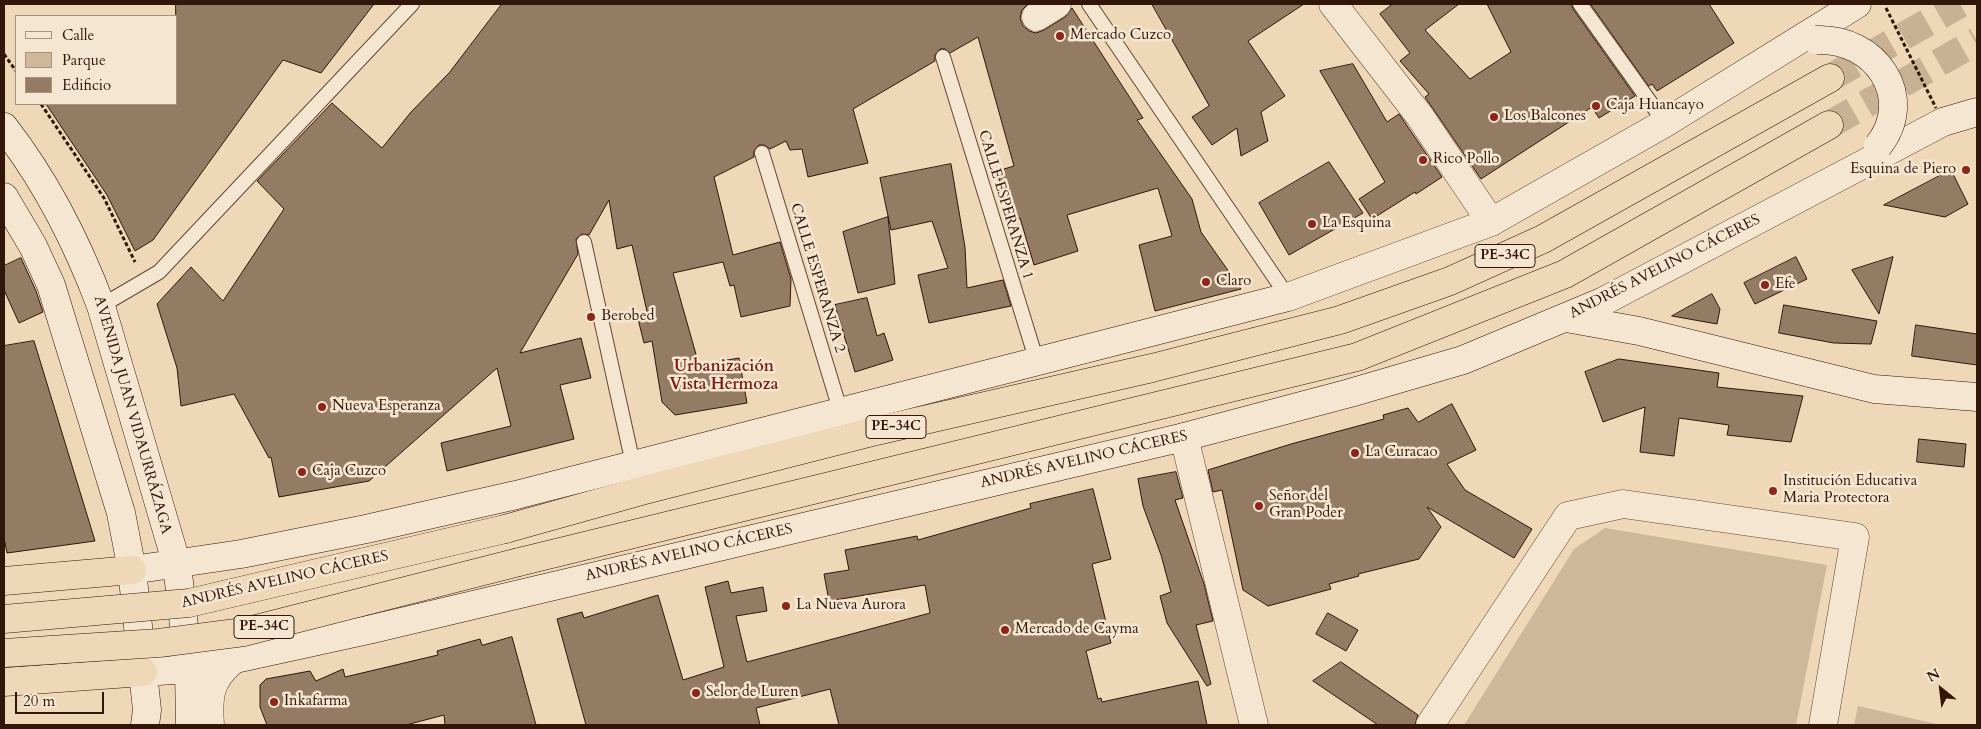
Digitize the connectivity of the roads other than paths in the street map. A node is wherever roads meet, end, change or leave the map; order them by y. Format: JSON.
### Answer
{"nodes":[{"id":1,"x":412,"y":4,"type":"edge"},
{"id":2,"x":1089,"y":4,"type":"edge"},
{"id":3,"x":1333,"y":4,"type":"edge"},
{"id":4,"x":1580,"y":4,"type":"edge"},
{"id":5,"x":1857,"y":4,"type":"edge"},
{"id":6,"x":1789,"y":45,"type":"junction"},
{"id":7,"x":943,"y":57,"type":"dead end"},
{"id":8,"x":1830,"y":78,"type":"tunnel mouth"},
{"id":9,"x":1977,"y":112,"type":"edge"},
{"id":10,"x":1665,"y":123,"type":"junction"},
{"id":11,"x":1829,"y":125,"type":"tunnel mouth"},
{"id":12,"x":4,"y":127,"type":"edge"},
{"id":13,"x":762,"y":153,"type":"dead end"},
{"id":14,"x":1857,"y":169,"type":"junction"},
{"id":15,"x":4,"y":197,"type":"edge"},
{"id":16,"x":1491,"y":222,"type":"junction"},
{"id":17,"x":584,"y":242,"type":"dead end"},
{"id":18,"x":1288,"y":297,"type":"junction"},
{"id":19,"x":101,"y":306,"type":"junction"},
{"id":20,"x":1566,"y":318,"type":"junction"},
{"id":21,"x":1037,"y":362,"type":"junction"},
{"id":22,"x":1977,"y":397,"type":"edge"},
{"id":23,"x":841,"y":413,"type":"junction"},
{"id":24,"x":1184,"y":437,"type":"junction"},
{"id":25,"x":633,"y":464,"type":"junction"},
{"id":26,"x":176,"y":565,"type":"junction"},
{"id":27,"x":132,"y":570,"type":"junction"},
{"id":28,"x":4,"y":581,"type":"edge"},
{"id":29,"x":4,"y":619,"type":"edge"},
{"id":30,"x":4,"y":653,"type":"edge"},
{"id":31,"x":231,"y":662,"type":"junction"},
{"id":32,"x":190,"y":669,"type":"junction"},
{"id":33,"x":144,"y":672,"type":"junction"},
{"id":34,"x":4,"y":682,"type":"edge"},
{"id":35,"x":146,"y":725,"type":"edge"},
{"id":36,"x":190,"y":725,"type":"edge"},
{"id":37,"x":210,"y":725,"type":"edge"},
{"id":38,"x":1254,"y":725,"type":"edge"},
{"id":39,"x":1430,"y":725,"type":"edge"},
{"id":40,"x":1824,"y":725,"type":"edge"}],
"edges":[{"from":1,"to":19,"type":"lane"},
{"from":2,"to":18,"type":"lane"},
{"from":3,"to":16,"type":"main road"},
{"from":4,"to":10,"type":"lane"},
{"from":5,"to":6,"type":"main road","name":"ANDRÉS AVELINO CÁCERES"},
{"from":6,"to":10,"type":"main road","name":"ANDRÉS AVELINO CÁCERES"},
{"from":6,"to":14,"type":"main road","bridge":true},
{"from":7,"to":21,"type":"lane","name":"CALLE ESPERANZA 1"},
{"from":8,"to":29,"type":"highway","name":"ANDRÉS AVELINO CÁCERES","number":"PE-34C","bridge":true},
{"from":9,"to":14,"type":"main road","name":"ANDRÉS AVELINO CÁCERES"},
{"from":10,"to":16,"type":"main road","name":"ANDRÉS AVELINO CÁCERES"},
{"from":11,"to":30,"type":"highway","name":"ANDRÉS AVELINO CÁCERES","number":"PE-34C","bridge":true},
{"from":12,"to":19,"type":"main road","name":"AVENIDA JUAN VIDAURRÁZAGA"},
{"from":13,"to":23,"type":"lane","name":"CALLE ESPERANZA 2"},
{"from":14,"to":20,"type":"main road","name":"ANDRÉS AVELINO CÁCERES"},
{"from":15,"to":27,"type":"main road"},
{"from":16,"to":18,"type":"main road","name":"ANDRÉS AVELINO CÁCERES"},
{"from":17,"to":25,"type":"lane"},
{"from":18,"to":21,"type":"main road","name":"ANDRÉS AVELINO CÁCERES"},
{"from":19,"to":26,"type":"main road","name":"AVENIDA JUAN VIDAURRÁZAGA"},
{"from":20,"to":22,"type":"main road"},
{"from":20,"to":24,"type":"main road","name":"ANDRÉS AVELINO CÁCERES"},
{"from":21,"to":23,"type":"main road","name":"ANDRÉS AVELINO CÁCERES"},
{"from":23,"to":25,"type":"main road","name":"ANDRÉS AVELINO CÁCERES"},
{"from":24,"to":31,"type":"main road","name":"ANDRÉS AVELINO CÁCERES"},
{"from":24,"to":38,"type":"main road"},
{"from":25,"to":26,"type":"main road","name":"ANDRÉS AVELINO CÁCERES"},
{"from":26,"to":27,"type":"main road","name":"ANDRÉS AVELINO CÁCERES"},
{"from":26,"to":32,"type":"main road","name":"AVENIDA JUAN VIDAURRÁZAGA"},
{"from":27,"to":28,"type":"highway"},
{"from":27,"to":33,"type":"main road"},
{"from":31,"to":32,"type":"main road","name":"ANDRÉS AVELINO CÁCERES"},
{"from":31,"to":37,"type":"main road"},
{"from":32,"to":33,"type":"main road","name":"ANDRÉS AVELINO CÁCERES"},
{"from":32,"to":36,"type":"main road","name":"AVENIDA JUAN VIDAURRÁZAGA"},
{"from":33,"to":34,"type":"highway"},
{"from":33,"to":35,"type":"main road"},
{"from":39,"to":40,"type":"main road"}]}
